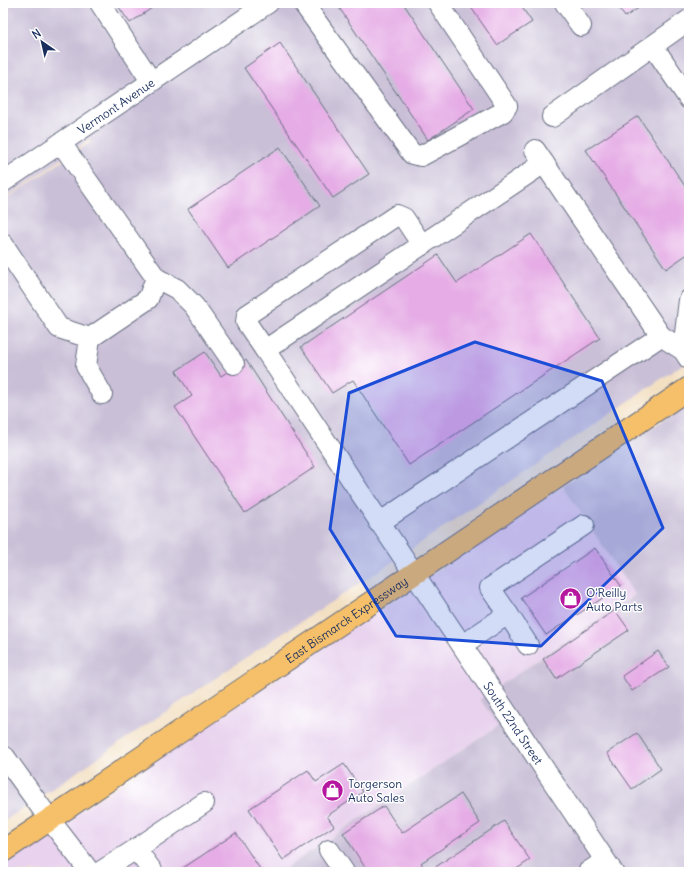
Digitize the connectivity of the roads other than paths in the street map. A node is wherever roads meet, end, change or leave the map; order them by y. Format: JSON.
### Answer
{"nodes":[{"id":1,"x":100,"y":3,"type":"edge"},
{"id":2,"x":268,"y":3,"type":"edge"},
{"id":3,"x":303,"y":3,"type":"edge"},
{"id":4,"x":438,"y":3,"type":"edge"},
{"id":5,"x":565,"y":3,"type":"edge"},
{"id":6,"x":689,"y":20,"type":"edge"},
{"id":7,"x":581,"y":26,"type":"dead end"},
{"id":8,"x":653,"y":46,"type":"junction"},
{"id":9,"x":151,"y":81,"type":"junction"},
{"id":10,"x":689,"y":99,"type":"edge"},
{"id":11,"x":552,"y":117,"type":"dead end"},
{"id":12,"x":61,"y":142,"type":"junction"},
{"id":13,"x":3,"y":182,"type":"edge"},
{"id":14,"x":3,"y":244,"type":"edge"},
{"id":15,"x":422,"y":244,"type":"junction"},
{"id":16,"x":156,"y":278,"type":"junction"},
{"id":17,"x":689,"y":300,"type":"edge"},
{"id":18,"x":660,"y":336,"type":"junction"},
{"id":19,"x":90,"y":338,"type":"junction"},
{"id":20,"x":264,"y":350,"type":"junction"},
{"id":21,"x":686,"y":354,"type":"edge"},
{"id":22,"x":234,"y":364,"type":"dead end"},
{"id":23,"x":689,"y":388,"type":"edge"},
{"id":24,"x":102,"y":394,"type":"dead end"},
{"id":25,"x":379,"y":523,"type":"junction"},
{"id":26,"x":584,"y":525,"type":"dead end"},
{"id":27,"x":413,"y":574,"type":"junction"},
{"id":28,"x":508,"y":614,"type":"junction"},
{"id":29,"x":462,"y":645,"type":"junction"},
{"id":30,"x":528,"y":645,"type":"dead end"},
{"id":31,"x":4,"y":757,"type":"edge"},
{"id":32,"x":204,"y":803,"type":"dead end"},
{"id":33,"x":50,"y":820,"type":"junction"},
{"id":34,"x":136,"y":849,"type":"junction"},
{"id":35,"x":329,"y":850,"type":"dead end"},
{"id":36,"x":3,"y":851,"type":"edge"},
{"id":37,"x":609,"y":866,"type":"edge"},
{"id":38,"x":90,"y":872,"type":"edge"},
{"id":39,"x":100,"y":872,"type":"edge"},
{"id":40,"x":152,"y":872,"type":"edge"},
{"id":41,"x":344,"y":872,"type":"edge"},
{"id":42,"x":588,"y":872,"type":"edge"}],
"edges":[{"from":1,"to":9,"type":"street","name":"Vermont Avenue"},
{"from":2,"to":9,"type":"street"},
{"from":3,"to":4,"type":"street"},
{"from":5,"to":7,"type":"street"},
{"from":6,"to":8,"type":"street"},
{"from":8,"to":10,"type":"street"},
{"from":8,"to":11,"type":"street"},
{"from":9,"to":12,"type":"street","name":"Vermont Avenue"},
{"from":12,"to":13,"type":"street","name":"Vermont Avenue"},
{"from":12,"to":16,"type":"street"},
{"from":14,"to":19,"type":"street"},
{"from":15,"to":18,"type":"street"},
{"from":15,"to":20,"type":"street"},
{"from":15,"to":20,"type":"street","name":"South 22nd Street"},
{"from":16,"to":19,"type":"street"},
{"from":16,"to":22,"type":"street"},
{"from":17,"to":21,"type":"street"},
{"from":18,"to":21,"type":"street"},
{"from":18,"to":25,"type":"street"},
{"from":19,"to":24,"type":"street"},
{"from":20,"to":25,"type":"street","name":"South 22nd Street"},
{"from":23,"to":27,"type":"main road","name":"East Bismarck Expressway"},
{"from":25,"to":27,"type":"street","name":"South 22nd Street"},
{"from":26,"to":28,"type":"street"},
{"from":27,"to":29,"type":"street","name":"South 22nd Street"},
{"from":27,"to":33,"type":"main road","name":"East Bismarck Expressway"},
{"from":28,"to":29,"type":"street"},
{"from":28,"to":30,"type":"street"},
{"from":29,"to":37,"type":"street","name":"South 22nd Street"},
{"from":31,"to":33,"type":"street"},
{"from":32,"to":34,"type":"street"},
{"from":33,"to":36,"type":"main road","name":"East Bismarck Expressway"},
{"from":33,"to":38,"type":"street"},
{"from":34,"to":39,"type":"street"},
{"from":34,"to":40,"type":"street"},
{"from":35,"to":41,"type":"street"},
{"from":37,"to":42,"type":"street"}]}
